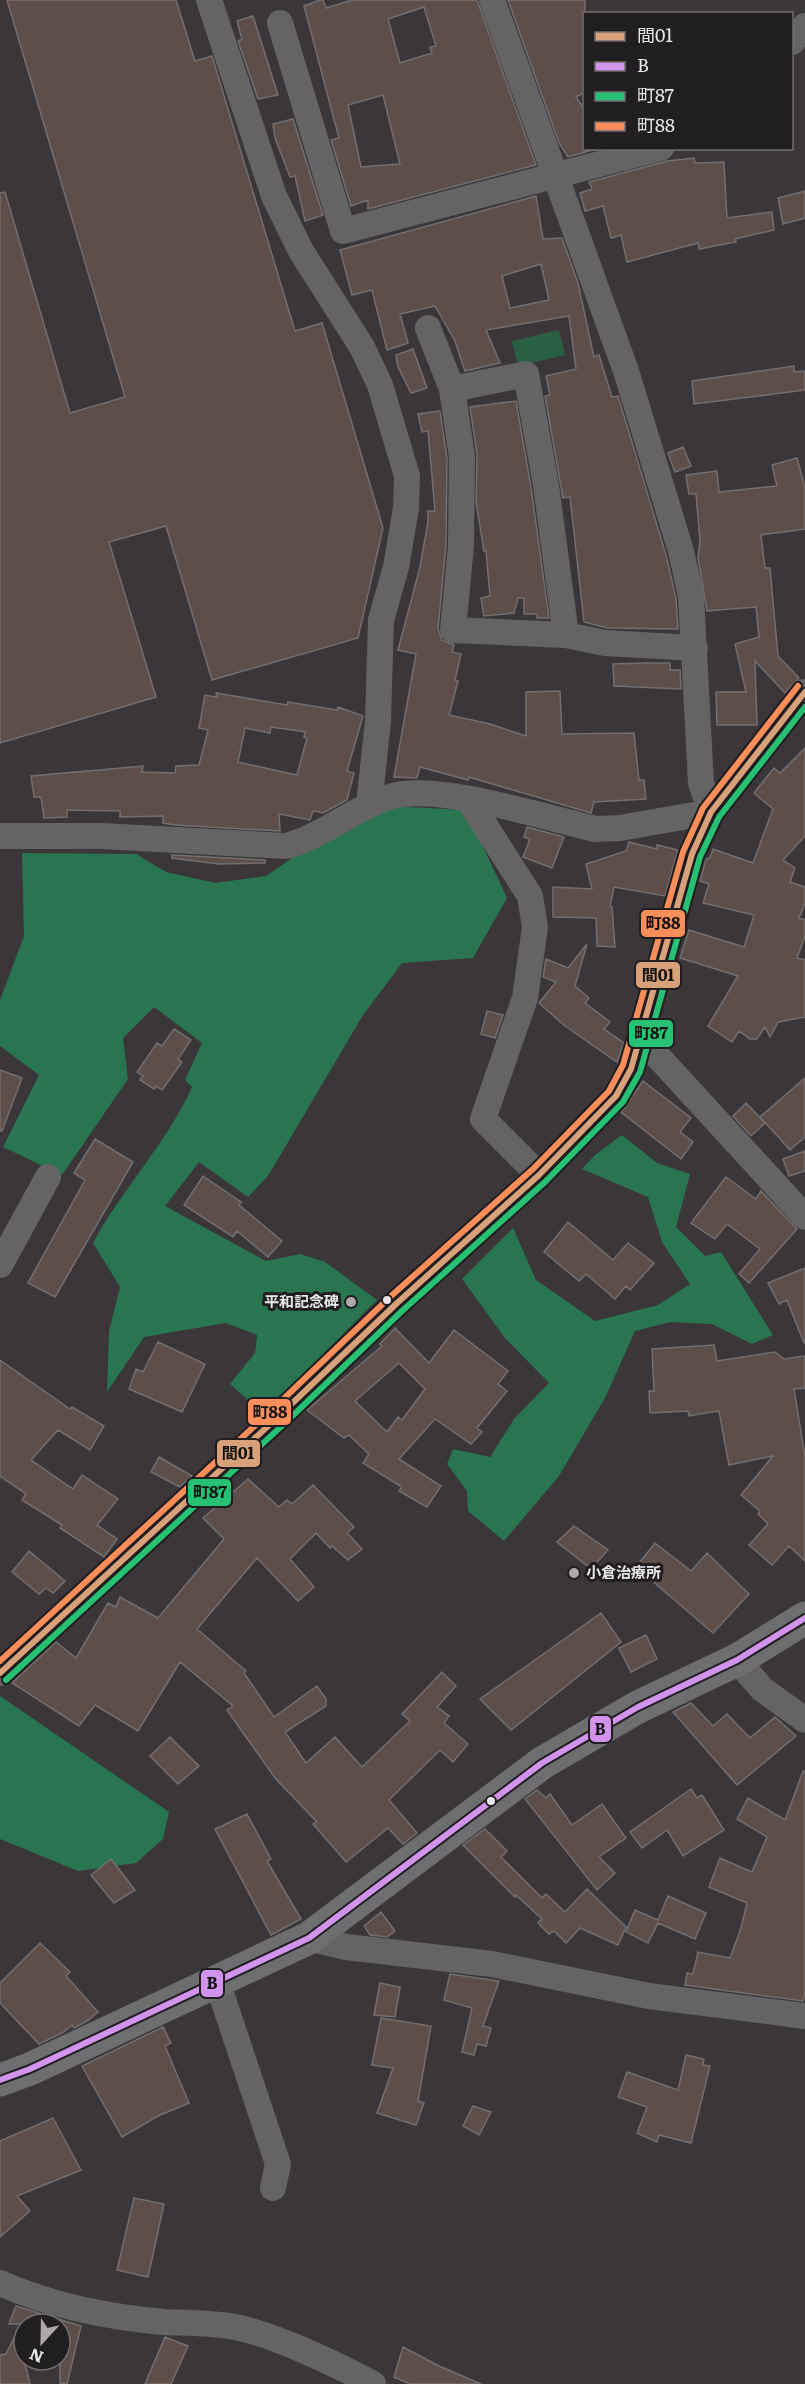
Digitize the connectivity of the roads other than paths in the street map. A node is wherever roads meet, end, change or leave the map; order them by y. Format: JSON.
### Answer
{"nodes":[{"id":1,"x":209,"y":0,"type":"edge"},
{"id":2,"x":492,"y":0,"type":"edge"},
{"id":3,"x":280,"y":23,"type":"dead end"},
{"id":4,"x":805,"y":26,"type":"edge"},
{"id":5,"x":793,"y":41,"type":"edge"},
{"id":6,"x":653,"y":150,"type":"edge"},
{"id":7,"x":556,"y":174,"type":"junction"},
{"id":8,"x":428,"y":328,"type":"dead end"},
{"id":9,"x":452,"y":389,"type":"junction"},
{"id":10,"x":566,"y":636,"type":"junction"},
{"id":11,"x":695,"y":648,"type":"junction"},
{"id":12,"x":805,"y":692,"type":"edge"},
{"id":13,"x":468,"y":799,"type":"junction"},
{"id":14,"x":369,"y":805,"type":"junction"},
{"id":15,"x":711,"y":812,"type":"junction"},
{"id":16,"x":0,"y":836,"type":"edge"},
{"id":17,"x":641,"y":1038,"type":"junction"},
{"id":18,"x":539,"y":1175,"type":"junction"},
{"id":19,"x":48,"y":1177,"type":"dead end"},
{"id":20,"x":805,"y":1217,"type":"edge"},
{"id":21,"x":0,"y":1265,"type":"edge"},
{"id":22,"x":805,"y":1617,"type":"edge"},
{"id":23,"x":737,"y":1660,"type":"junction"},
{"id":24,"x":0,"y":1673,"type":"edge"},
{"id":25,"x":805,"y":1720,"type":"edge"},
{"id":26,"x":309,"y":1938,"type":"junction"},
{"id":27,"x":217,"y":1981,"type":"junction"},
{"id":28,"x":805,"y":2016,"type":"edge"},
{"id":29,"x":0,"y":2080,"type":"edge"},
{"id":30,"x":273,"y":2188,"type":"dead end"},
{"id":31,"x":0,"y":2283,"type":"edge"},
{"id":32,"x":344,"y":2378,"type":"edge"},
{"id":33,"x":373,"y":2384,"type":"edge"}],
"edges":[{"from":1,"to":14,"type":"street"},
{"from":2,"to":7,"type":"street"},
{"from":3,"to":7,"type":"street"},
{"from":4,"to":5,"type":"street"},
{"from":6,"to":7,"type":"street"},
{"from":7,"to":11,"type":"street"},
{"from":8,"to":9,"type":"street"},
{"from":9,"to":10,"type":"street"},
{"from":9,"to":10,"type":"street"},
{"from":10,"to":11,"type":"street"},
{"from":11,"to":15,"type":"street"},
{"from":12,"to":15,"type":"street"},
{"from":13,"to":14,"type":"street"},
{"from":13,"to":15,"type":"street"},
{"from":13,"to":18,"type":"street"},
{"from":14,"to":16,"type":"street"},
{"from":15,"to":17,"type":"street"},
{"from":17,"to":18,"type":"street"},
{"from":17,"to":20,"type":"street"},
{"from":18,"to":24,"type":"street"},
{"from":19,"to":21,"type":"street"},
{"from":22,"to":23,"type":"street"},
{"from":23,"to":25,"type":"street"},
{"from":23,"to":26,"type":"street"},
{"from":26,"to":27,"type":"street"},
{"from":26,"to":28,"type":"street"},
{"from":27,"to":29,"type":"street"},
{"from":27,"to":30,"type":"street"},
{"from":31,"to":32,"type":"street"},
{"from":32,"to":33,"type":"street"}]}
